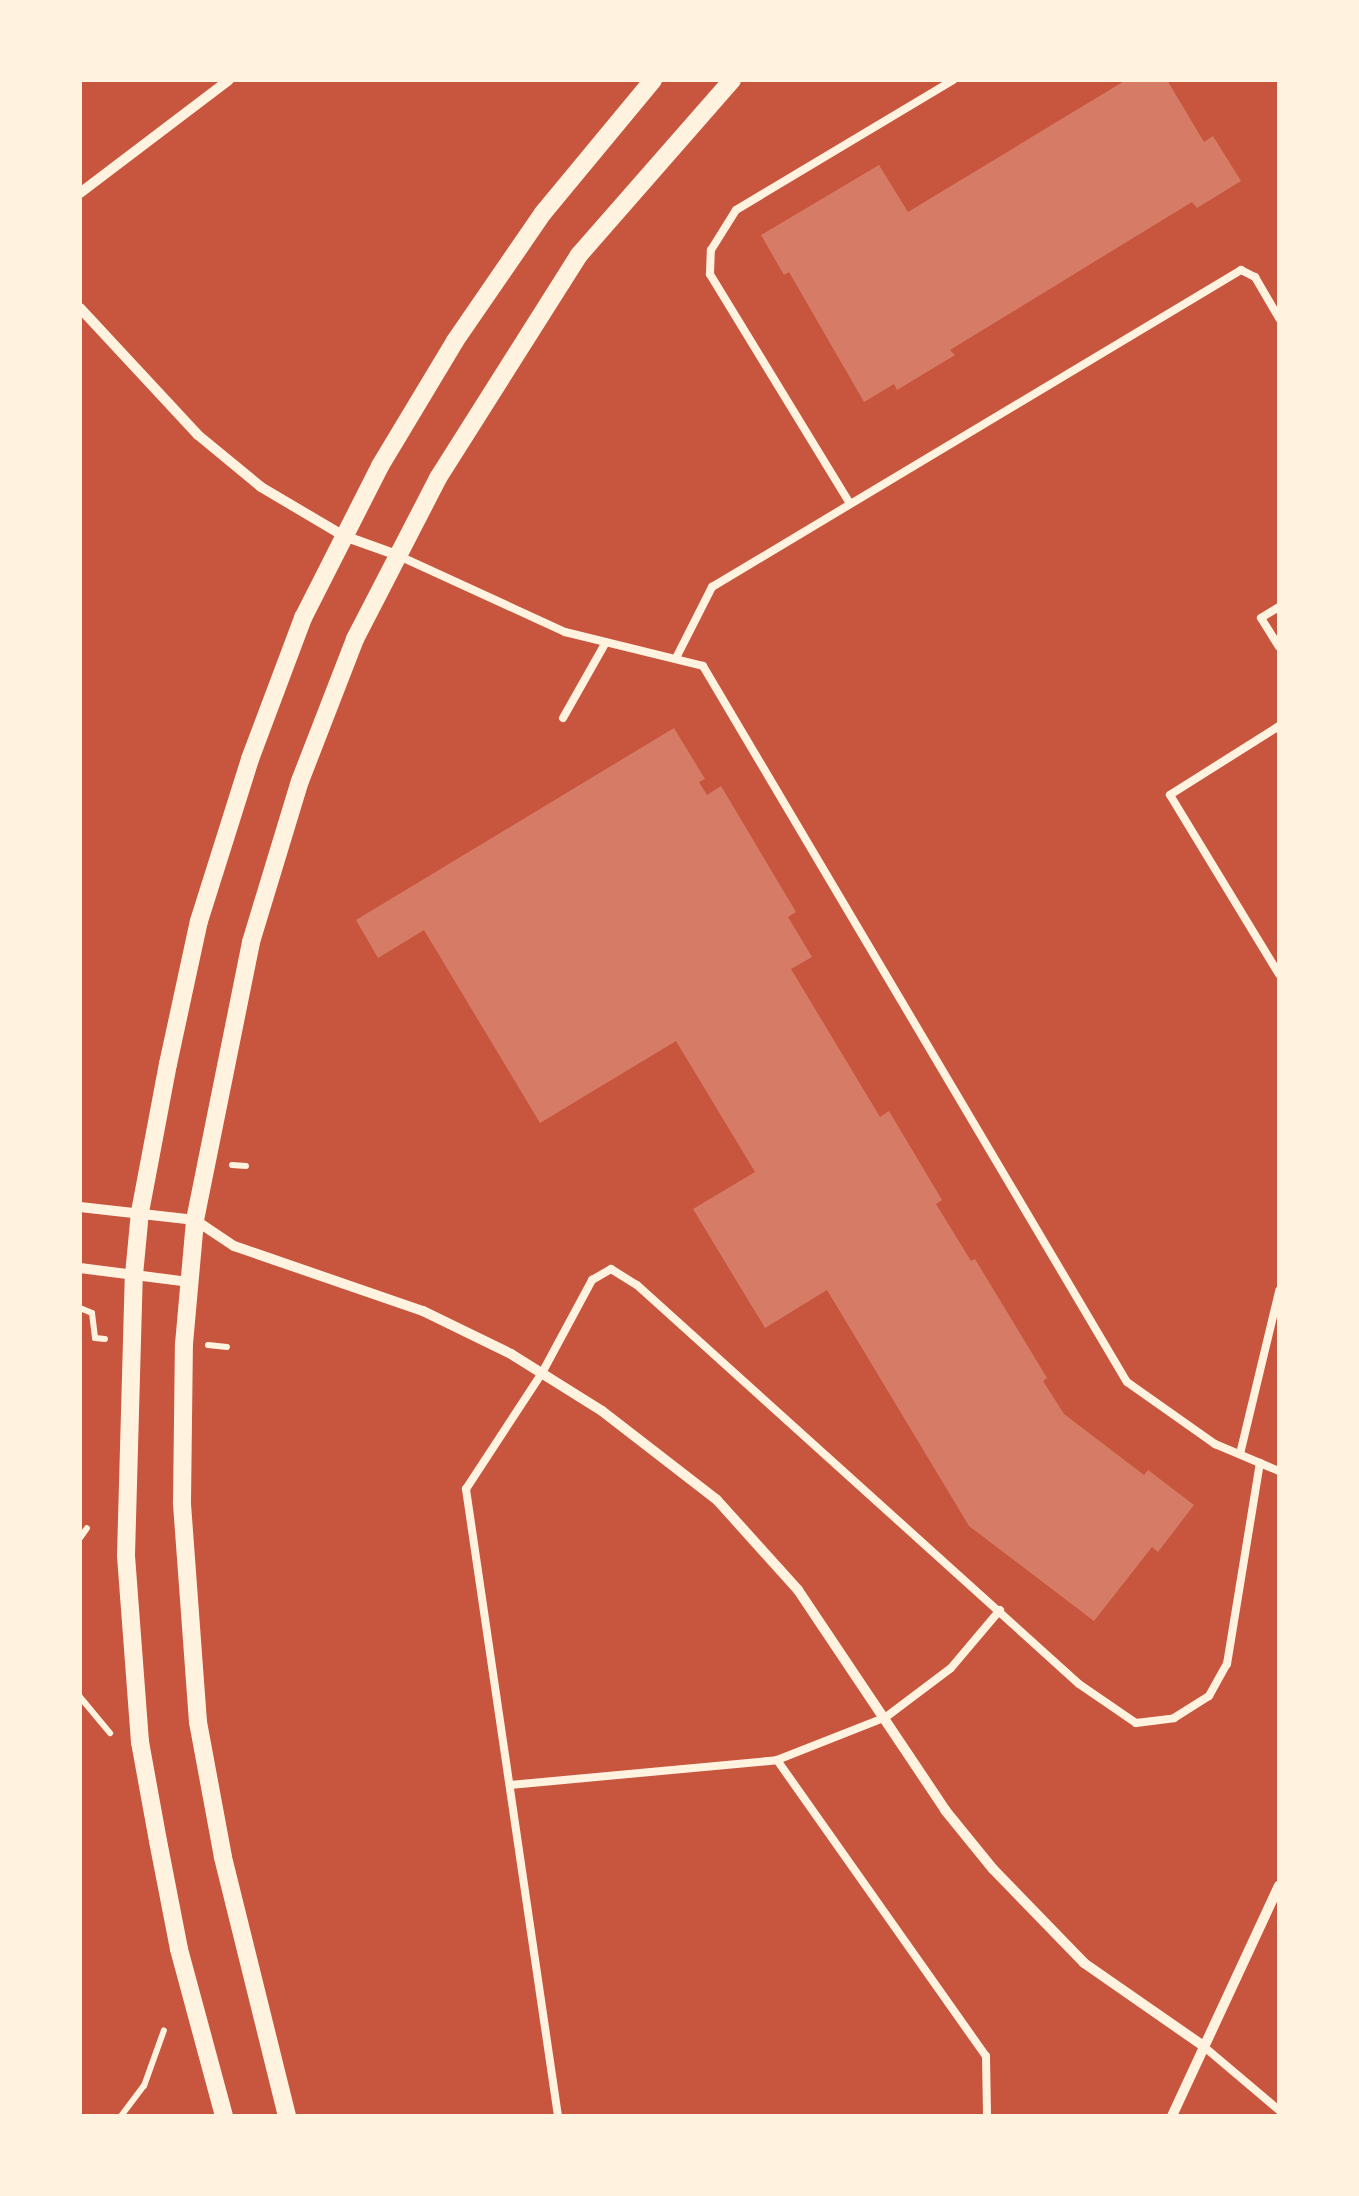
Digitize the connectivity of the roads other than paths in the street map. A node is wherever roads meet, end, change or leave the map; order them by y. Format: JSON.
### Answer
{"nodes":[{"id":1,"x":229,"y":80,"type":"edge"},
{"id":2,"x":653,"y":80,"type":"edge"},
{"id":3,"x":732,"y":80,"type":"edge"},
{"id":4,"x":953,"y":80,"type":"edge"},
{"id":5,"x":80,"y":193,"type":"edge"},
{"id":6,"x":80,"y":308,"type":"edge"},
{"id":7,"x":1279,"y":318,"type":"edge"},
{"id":8,"x":849,"y":502,"type":"junction"},
{"id":9,"x":344,"y":536,"type":"junction"},
{"id":10,"x":397,"y":555,"type":"junction"},
{"id":11,"x":1279,"y":607,"type":"edge"},
{"id":12,"x":606,"y":642,"type":"junction"},
{"id":13,"x":1279,"y":647,"type":"edge"},
{"id":14,"x":676,"y":658,"type":"junction"},
{"id":15,"x":563,"y":718,"type":"dead end"},
{"id":16,"x":1279,"y":726,"type":"edge"},
{"id":17,"x":1279,"y":974,"type":"edge"},
{"id":18,"x":80,"y":1207,"type":"edge"},
{"id":19,"x":140,"y":1212,"type":"junction"},
{"id":20,"x":196,"y":1220,"type":"junction"},
{"id":21,"x":80,"y":1268,"type":"edge"},
{"id":22,"x":134,"y":1275,"type":"junction"},
{"id":23,"x":190,"y":1282,"type":"junction"},
{"id":24,"x":1279,"y":1291,"type":"edge"},
{"id":25,"x":542,"y":1373,"type":"junction"},
{"id":26,"x":1240,"y":1454,"type":"junction"},
{"id":27,"x":1260,"y":1462,"type":"junction"},
{"id":28,"x":1279,"y":1471,"type":"edge"},
{"id":29,"x":1000,"y":1610,"type":"junction"},
{"id":30,"x":886,"y":1717,"type":"junction"},
{"id":31,"x":778,"y":1760,"type":"junction"},
{"id":32,"x":510,"y":1785,"type":"junction"},
{"id":33,"x":1279,"y":1886,"type":"edge"},
{"id":34,"x":1202,"y":2045,"type":"junction"},
{"id":35,"x":1279,"y":2110,"type":"edge"},
{"id":36,"x":224,"y":2116,"type":"edge"},
{"id":37,"x":288,"y":2116,"type":"edge"},
{"id":38,"x":558,"y":2116,"type":"edge"},
{"id":39,"x":988,"y":2116,"type":"edge"},
{"id":40,"x":1172,"y":2116,"type":"edge"}],
"edges":[{"from":1,"to":5,"type":"street"},
{"from":2,"to":9,"type":"street"},
{"from":3,"to":10,"type":"street"},
{"from":4,"to":8,"type":"lane"},
{"from":6,"to":9,"type":"street"},
{"from":7,"to":8,"type":"lane"},
{"from":8,"to":14,"type":"lane"},
{"from":9,"to":10,"type":"street"},
{"from":9,"to":19,"type":"street"},
{"from":10,"to":12,"type":"lane"},
{"from":10,"to":20,"type":"street"},
{"from":11,"to":13,"type":"lane"},
{"from":12,"to":14,"type":"lane"},
{"from":12,"to":15,"type":"lane"},
{"from":14,"to":26,"type":"lane"},
{"from":16,"to":17,"type":"lane"},
{"from":18,"to":19,"type":"street"},
{"from":19,"to":20,"type":"street"},
{"from":19,"to":22,"type":"street"},
{"from":20,"to":23,"type":"street"},
{"from":20,"to":25,"type":"street"},
{"from":21,"to":22,"type":"street"},
{"from":22,"to":23,"type":"street"},
{"from":22,"to":36,"type":"street"},
{"from":23,"to":37,"type":"street"},
{"from":24,"to":26,"type":"lane"},
{"from":25,"to":29,"type":"lane"},
{"from":25,"to":30,"type":"street"},
{"from":25,"to":32,"type":"lane"},
{"from":26,"to":27,"type":"lane"},
{"from":27,"to":28,"type":"lane"},
{"from":27,"to":29,"type":"lane"},
{"from":29,"to":30,"type":"lane"},
{"from":30,"to":31,"type":"lane"},
{"from":30,"to":34,"type":"street"},
{"from":31,"to":32,"type":"lane"},
{"from":31,"to":39,"type":"lane"},
{"from":32,"to":38,"type":"lane"},
{"from":33,"to":34,"type":"street"},
{"from":34,"to":35,"type":"lane"},
{"from":34,"to":40,"type":"street"}]}
